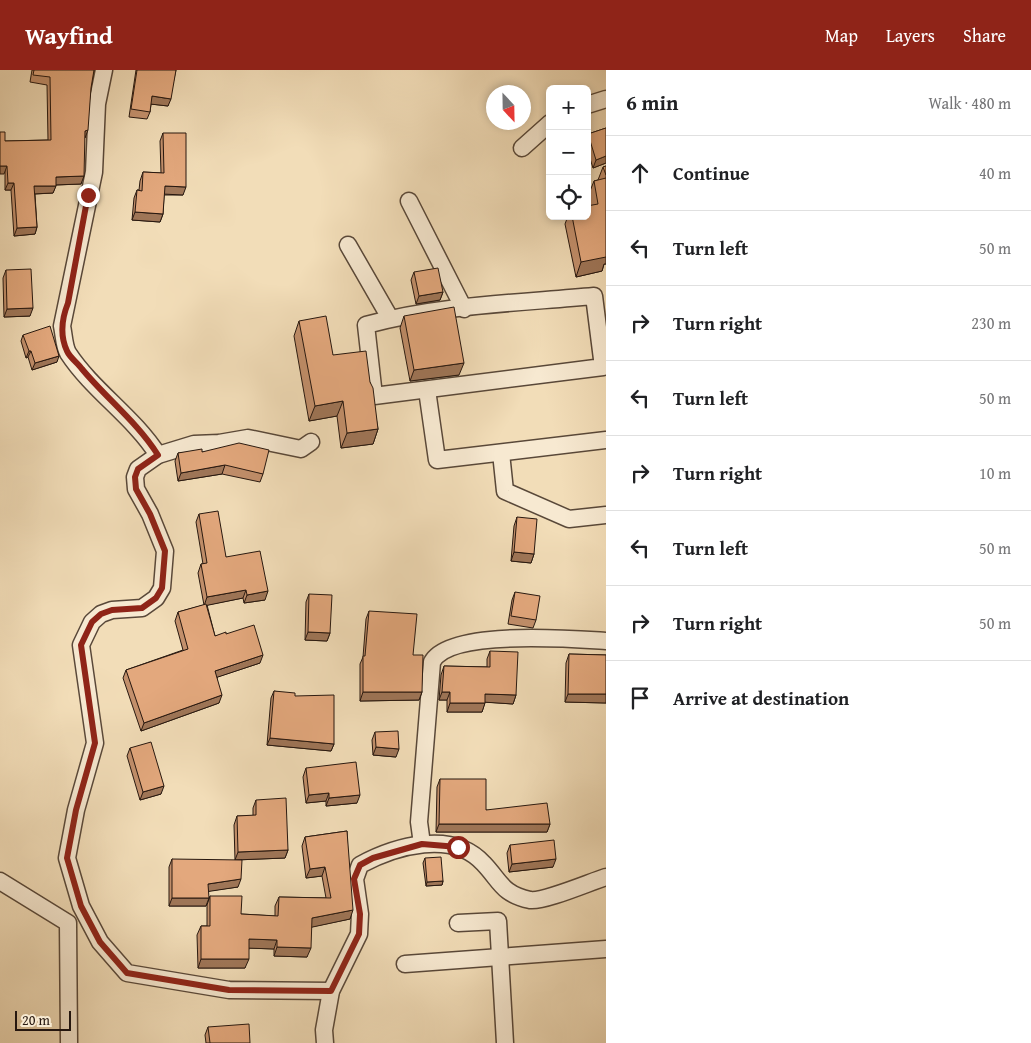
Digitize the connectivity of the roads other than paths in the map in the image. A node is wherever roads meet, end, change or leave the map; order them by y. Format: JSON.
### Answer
{"nodes":[{"id":1,"x":104,"y":70,"type":"edge"},
{"id":2,"x":606,"y":100,"type":"edge"},
{"id":3,"x":591,"y":104,"type":"edge"},
{"id":4,"x":546,"y":127,"type":"edge"},
{"id":5,"x":522,"y":148,"type":"dead end"},
{"id":6,"x":409,"y":201,"type":"dead end"},
{"id":7,"x":348,"y":245,"type":"dead end"},
{"id":8,"x":464,"y":309,"type":"junction"},
{"id":9,"x":390,"y":318,"type":"junction"},
{"id":10,"x":427,"y":390,"type":"junction"},
{"id":11,"x":606,"y":440,"type":"edge"},
{"id":12,"x":311,"y":442,"type":"dead end"},
{"id":13,"x":501,"y":453,"type":"junction"},
{"id":14,"x":158,"y":455,"type":"junction"},
{"id":15,"x":606,"y":515,"type":"edge"},
{"id":16,"x":606,"y":641,"type":"edge"},
{"id":17,"x":422,"y":844,"type":"junction"},
{"id":18,"x":606,"y":877,"type":"edge"},
{"id":19,"x":0,"y":881,"type":"edge"},
{"id":20,"x":458,"y":924,"type":"dead end"},
{"id":21,"x":606,"y":949,"type":"edge"},
{"id":22,"x":500,"y":957,"type":"junction"},
{"id":23,"x":405,"y":964,"type":"dead end"},
{"id":24,"x":331,"y":991,"type":"junction"},
{"id":25,"x":69,"y":1043,"type":"edge"},
{"id":26,"x":325,"y":1043,"type":"edge"},
{"id":27,"x":506,"y":1043,"type":"edge"}],
"edges":[{"from":1,"to":14,"type":"street"},
{"from":2,"to":3,"type":"street"},
{"from":4,"to":5,"type":"street"},
{"from":6,"to":8,"type":"street"},
{"from":7,"to":9,"type":"street"},
{"from":8,"to":9,"type":"street"},
{"from":8,"to":10,"type":"street"},
{"from":9,"to":10,"type":"street"},
{"from":10,"to":13,"type":"street"},
{"from":11,"to":13,"type":"street"},
{"from":12,"to":14,"type":"street"},
{"from":13,"to":15,"type":"street"},
{"from":14,"to":24,"type":"street"},
{"from":16,"to":17,"type":"street"},
{"from":17,"to":18,"type":"street"},
{"from":17,"to":24,"type":"street"},
{"from":19,"to":25,"type":"street"},
{"from":20,"to":22,"type":"street"},
{"from":21,"to":22,"type":"street"},
{"from":22,"to":23,"type":"street"},
{"from":22,"to":27,"type":"street"},
{"from":24,"to":26,"type":"street"}]}
